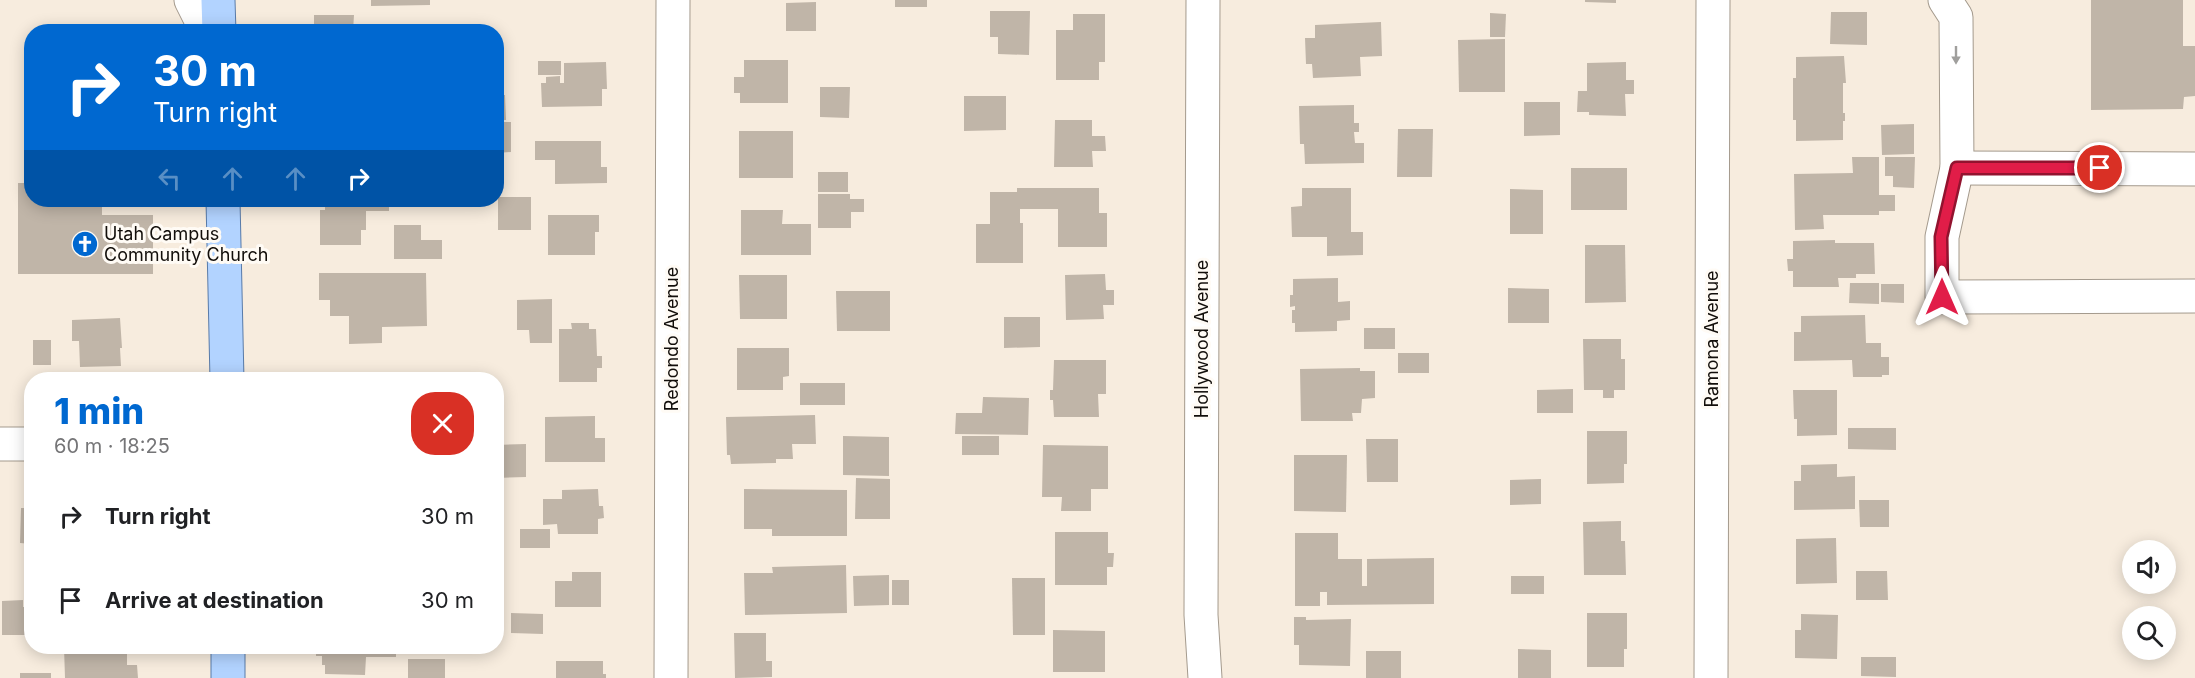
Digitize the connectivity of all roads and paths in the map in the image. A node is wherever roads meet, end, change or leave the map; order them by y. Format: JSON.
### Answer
{"nodes":[{"id":1,"x":191,"y":0,"type":"edge"},
{"id":2,"x":218,"y":0,"type":"edge"},
{"id":3,"x":673,"y":0,"type":"edge"},
{"id":4,"x":1203,"y":0,"type":"edge"},
{"id":5,"x":1713,"y":0,"type":"edge"},
{"id":6,"x":1945,"y":0,"type":"edge"},
{"id":7,"x":203,"y":24,"type":"edge"},
{"id":8,"x":219,"y":24,"type":"edge"},
{"id":9,"x":1957,"y":168,"type":"junction"},
{"id":10,"x":2195,"y":169,"type":"edge"},
{"id":11,"x":224,"y":207,"type":"edge"},
{"id":12,"x":2195,"y":296,"type":"edge"},
{"id":13,"x":227,"y":372,"type":"edge"},
{"id":14,"x":0,"y":444,"type":"edge"},
{"id":15,"x":24,"y":444,"type":"edge"},
{"id":16,"x":228,"y":654,"type":"edge"},
{"id":17,"x":228,"y":678,"type":"edge"},
{"id":18,"x":671,"y":678,"type":"edge"},
{"id":19,"x":1205,"y":678,"type":"edge"},
{"id":20,"x":1711,"y":678,"type":"edge"}],
"edges":[{"from":1,"to":7,"type":"street"},
{"from":2,"to":8,"type":"main road"},
{"from":3,"to":18,"type":"street","name":"Redondo Avenue"},
{"from":4,"to":19,"type":"street","name":"Hollywood Avenue"},
{"from":5,"to":20,"type":"street","name":"Ramona Avenue"},
{"from":6,"to":9,"type":"street","one_way":true},
{"from":9,"to":10,"type":"street"},
{"from":9,"to":12,"type":"street"},
{"from":11,"to":13,"type":"main road"},
{"from":14,"to":15,"type":"street"},
{"from":16,"to":17,"type":"main road"}]}
